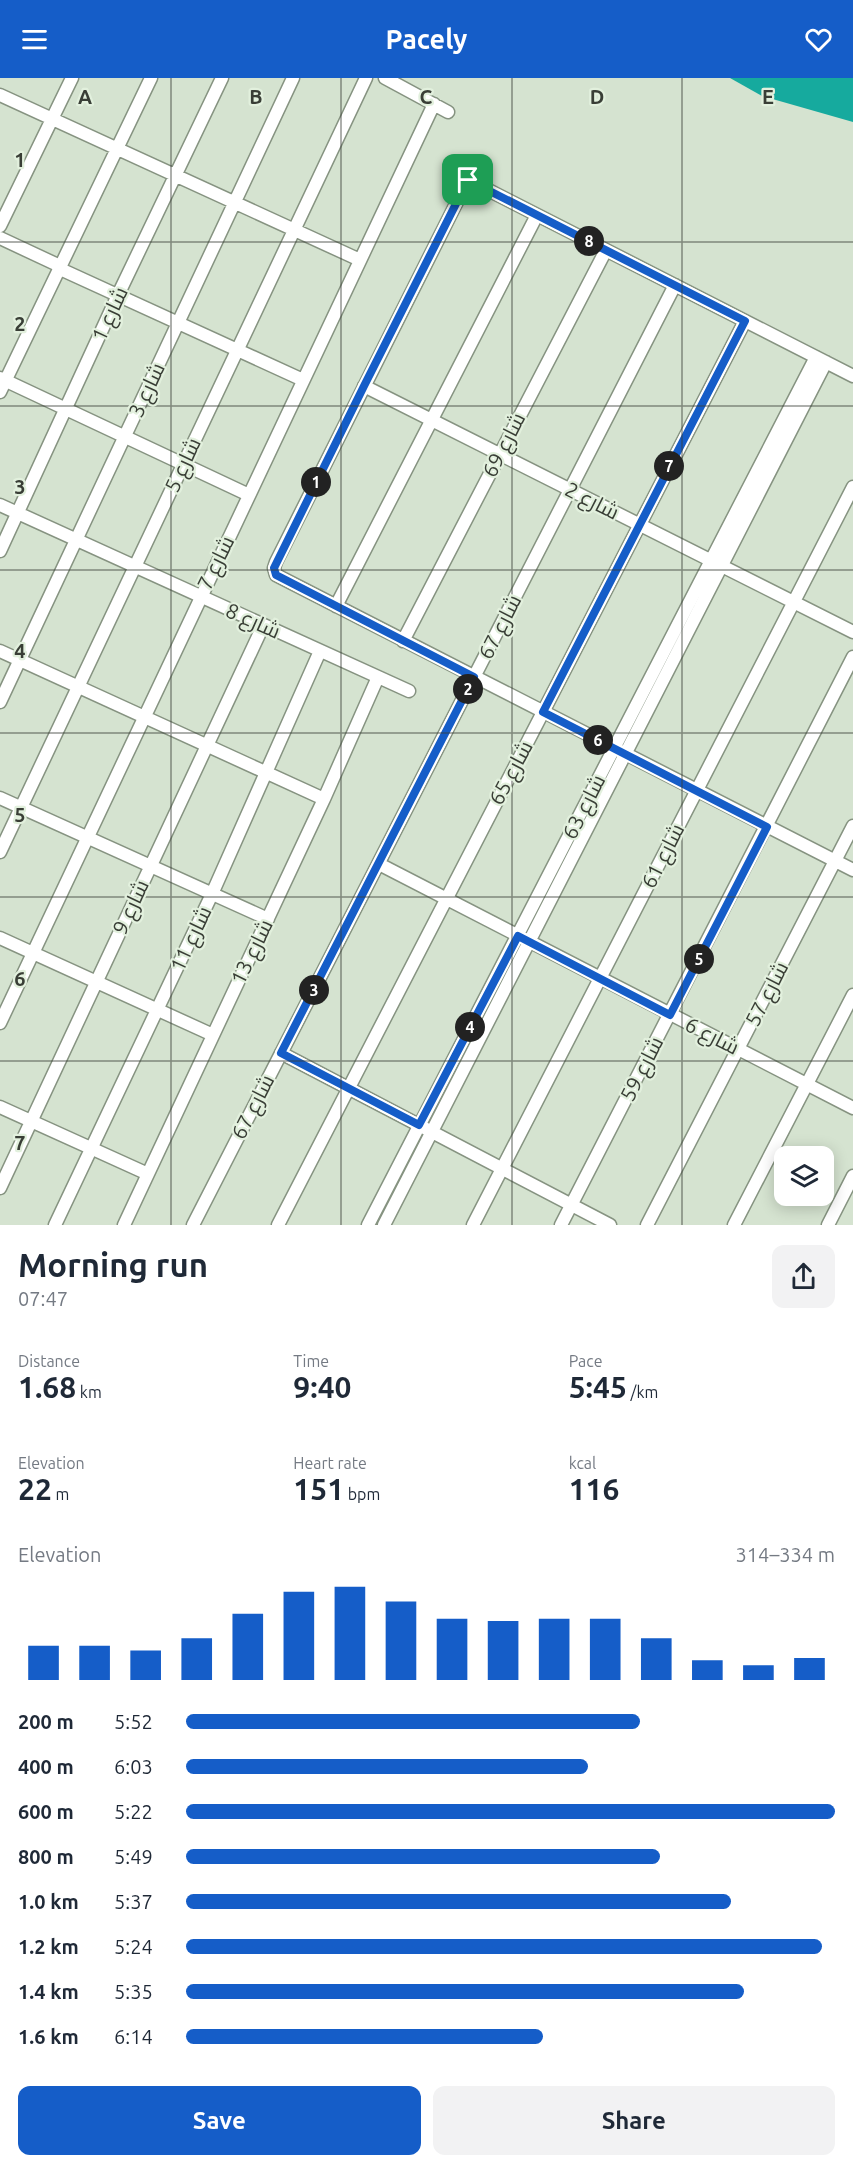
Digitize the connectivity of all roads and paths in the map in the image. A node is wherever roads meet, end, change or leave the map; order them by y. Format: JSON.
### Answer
{"nodes":[{"id":1,"x":72,"y":78,"type":"edge"},
{"id":2,"x":151,"y":78,"type":"edge"},
{"id":3,"x":222,"y":78,"type":"edge"},
{"id":4,"x":293,"y":78,"type":"edge"},
{"id":5,"x":366,"y":78,"type":"edge"},
{"id":6,"x":385,"y":78,"type":"edge"},
{"id":7,"x":0,"y":95,"type":"edge"},
{"id":8,"x":434,"y":104,"type":"junction"},
{"id":9,"x":448,"y":112,"type":"dead end"},
{"id":10,"x":52,"y":119,"type":"junction"},
{"id":11,"x":117,"y":149,"type":"junction"},
{"id":12,"x":451,"y":171,"type":"dead end"},
{"id":13,"x":175,"y":176,"type":"junction"},
{"id":14,"x":468,"y":180,"type":"junction"},
{"id":15,"x":234,"y":203,"type":"junction"},
{"id":16,"x":537,"y":215,"type":"junction"},
{"id":17,"x":0,"y":226,"type":"edge"},
{"id":18,"x":294,"y":229,"type":"junction"},
{"id":19,"x":0,"y":238,"type":"edge"},
{"id":20,"x":606,"y":250,"type":"junction"},
{"id":21,"x":360,"y":261,"type":"junction"},
{"id":22,"x":59,"y":267,"type":"junction"},
{"id":23,"x":675,"y":285,"type":"junction"},
{"id":24,"x":118,"y":295,"type":"junction"},
{"id":25,"x":745,"y":321,"type":"junction"},
{"id":26,"x":178,"y":323,"type":"junction"},
{"id":27,"x":237,"y":350,"type":"junction"},
{"id":28,"x":821,"y":359,"type":"junction"},
{"id":29,"x":853,"y":376,"type":"edge"},
{"id":30,"x":303,"y":380,"type":"junction"},
{"id":31,"x":2,"y":383,"type":"edge"},
{"id":32,"x":364,"y":386,"type":"junction"},
{"id":33,"x":66,"y":409,"type":"junction"},
{"id":34,"x":793,"y":415,"type":"junction"},
{"id":35,"x":431,"y":420,"type":"junction"},
{"id":36,"x":125,"y":436,"type":"junction"},
{"id":37,"x":499,"y":454,"type":"junction"},
{"id":38,"x":183,"y":464,"type":"junction"},
{"id":39,"x":853,"y":487,"type":"edge"},
{"id":40,"x":569,"y":489,"type":"junction"},
{"id":41,"x":249,"y":495,"type":"junction"},
{"id":42,"x":0,"y":506,"type":"edge"},
{"id":43,"x":18,"y":514,"type":"junction"},
{"id":44,"x":639,"y":524,"type":"junction"},
{"id":45,"x":76,"y":540,"type":"junction"},
{"id":46,"x":0,"y":551,"type":"edge"},
{"id":47,"x":710,"y":560,"type":"junction"},
{"id":48,"x":135,"y":567,"type":"junction"},
{"id":49,"x":723,"y":567,"type":"junction"},
{"id":50,"x":200,"y":597,"type":"junction"},
{"id":51,"x":793,"y":602,"type":"junction"},
{"id":52,"x":336,"y":606,"type":"junction"},
{"id":53,"x":263,"y":626,"type":"junction"},
{"id":54,"x":853,"y":632,"type":"edge"},
{"id":55,"x":404,"y":641,"type":"junction"},
{"id":56,"x":0,"y":651,"type":"edge"},
{"id":57,"x":320,"y":651,"type":"junction"},
{"id":58,"x":853,"y":657,"type":"edge"},
{"id":59,"x":20,"y":660,"type":"junction"},
{"id":60,"x":378,"y":677,"type":"junction"},
{"id":61,"x":474,"y":677,"type":"junction"},
{"id":62,"x":79,"y":687,"type":"junction"},
{"id":63,"x":409,"y":691,"type":"dead end"},
{"id":64,"x":0,"y":702,"type":"edge"},
{"id":65,"x":543,"y":712,"type":"junction"},
{"id":66,"x":146,"y":717,"type":"junction"},
{"id":67,"x":207,"y":745,"type":"junction"},
{"id":68,"x":620,"y":751,"type":"junction"},
{"id":69,"x":266,"y":772,"type":"junction"},
{"id":70,"x":697,"y":790,"type":"junction"},
{"id":71,"x":0,"y":798,"type":"edge"},
{"id":72,"x":324,"y":799,"type":"junction"},
{"id":73,"x":22,"y":808,"type":"junction"},
{"id":74,"x":853,"y":826,"type":"edge"},
{"id":75,"x":767,"y":827,"type":"junction"},
{"id":76,"x":89,"y":838,"type":"junction"},
{"id":77,"x":0,"y":852,"type":"edge"},
{"id":78,"x":835,"y":861,"type":"junction"},
{"id":79,"x":379,"y":864,"type":"junction"},
{"id":80,"x":150,"y":866,"type":"junction"},
{"id":81,"x":853,"y":870,"type":"edge"},
{"id":82,"x":212,"y":894,"type":"junction"},
{"id":83,"x":445,"y":899,"type":"junction"},
{"id":84,"x":268,"y":919,"type":"junction"},
{"id":85,"x":518,"y":936,"type":"junction"},
{"id":86,"x":0,"y":939,"type":"edge"},
{"id":87,"x":529,"y":942,"type":"junction"},
{"id":88,"x":33,"y":953,"type":"junction"},
{"id":89,"x":601,"y":978,"type":"junction"},
{"id":90,"x":96,"y":982,"type":"junction"},
{"id":91,"x":853,"y":995,"type":"edge"},
{"id":92,"x":158,"y":1010,"type":"junction"},
{"id":93,"x":670,"y":1015,"type":"junction"},
{"id":94,"x":0,"y":1023,"type":"edge"},
{"id":95,"x":213,"y":1035,"type":"junction"},
{"id":96,"x":738,"y":1049,"type":"junction"},
{"id":97,"x":281,"y":1053,"type":"junction"},
{"id":98,"x":807,"y":1085,"type":"junction"},
{"id":99,"x":347,"y":1089,"type":"junction"},
{"id":100,"x":0,"y":1107,"type":"edge"},
{"id":101,"x":853,"y":1108,"type":"edge"},
{"id":102,"x":31,"y":1121,"type":"junction"},
{"id":103,"x":419,"y":1125,"type":"junction"},
{"id":104,"x":432,"y":1132,"type":"junction"},
{"id":105,"x":92,"y":1149,"type":"junction"},
{"id":106,"x":502,"y":1169,"type":"junction"},
{"id":107,"x":148,"y":1174,"type":"junction"},
{"id":108,"x":853,"y":1176,"type":"edge"},
{"id":109,"x":0,"y":1188,"type":"edge"},
{"id":110,"x":571,"y":1205,"type":"junction"},
{"id":111,"x":56,"y":1225,"type":"edge"},
{"id":112,"x":124,"y":1225,"type":"edge"},
{"id":113,"x":193,"y":1225,"type":"edge"},
{"id":114,"x":278,"y":1225,"type":"edge"},
{"id":115,"x":368,"y":1225,"type":"edge"},
{"id":116,"x":384,"y":1225,"type":"edge"},
{"id":117,"x":473,"y":1225,"type":"edge"},
{"id":118,"x":561,"y":1225,"type":"edge"},
{"id":119,"x":610,"y":1225,"type":"edge"},
{"id":120,"x":647,"y":1225,"type":"edge"},
{"id":121,"x":734,"y":1225,"type":"edge"},
{"id":122,"x":828,"y":1225,"type":"edge"}],
"edges":[{"from":1,"to":10,"type":"street"},
{"from":2,"to":11,"type":"street"},
{"from":3,"to":13,"type":"street","name":"شارع 1"},
{"from":4,"to":15,"type":"street","name":"شارع 3"},
{"from":5,"to":18,"type":"street","name":"شارع 5"},
{"from":6,"to":8,"type":"street"},
{"from":7,"to":10,"type":"street"},
{"from":8,"to":9,"type":"street"},
{"from":8,"to":21,"type":"street","name":"شارع 7"},
{"from":10,"to":11,"type":"street"},
{"from":10,"to":17,"type":"street"},
{"from":11,"to":13,"type":"street"},
{"from":11,"to":22,"type":"street"},
{"from":12,"to":14,"type":"street"},
{"from":13,"to":15,"type":"street"},
{"from":13,"to":24,"type":"street","name":"شارع 1"},
{"from":14,"to":16,"type":"street"},
{"from":14,"to":32,"type":"street"},
{"from":15,"to":18,"type":"street"},
{"from":15,"to":26,"type":"street","name":"شارع 3"},
{"from":16,"to":20,"type":"street"},
{"from":16,"to":35,"type":"street"},
{"from":18,"to":21,"type":"street"},
{"from":18,"to":27,"type":"street","name":"شارع 5"},
{"from":19,"to":22,"type":"street"},
{"from":20,"to":23,"type":"street"},
{"from":20,"to":37,"type":"street","name":"شارع 69"},
{"from":21,"to":30,"type":"street","name":"شارع 7"},
{"from":22,"to":24,"type":"street"},
{"from":22,"to":31,"type":"street"},
{"from":23,"to":25,"type":"street"},
{"from":23,"to":40,"type":"street","name":"شارع 67"},
{"from":24,"to":26,"type":"street"},
{"from":24,"to":33,"type":"street","name":"شارع 1"},
{"from":25,"to":28,"type":"street"},
{"from":25,"to":44,"type":"street","name":"شارع 65"},
{"from":26,"to":27,"type":"street"},
{"from":26,"to":36,"type":"street","name":"شارع 3"},
{"from":27,"to":30,"type":"street"},
{"from":27,"to":38,"type":"street","name":"شارع 5"},
{"from":28,"to":29,"type":"street"},
{"from":28,"to":34,"type":"street","name":"شارع 63"},
{"from":30,"to":41,"type":"street","name":"شارع 7"},
{"from":31,"to":33,"type":"street"},
{"from":32,"to":35,"type":"street","name":"شارع 2"},
{"from":32,"to":52,"type":"street"},
{"from":33,"to":36,"type":"street"},
{"from":33,"to":43,"type":"street","name":"شارع 1"},
{"from":34,"to":47,"type":"street","name":"شارع 63"},
{"from":34,"to":49,"type":"street","name":"شارع 63"},
{"from":35,"to":37,"type":"street","name":"شارع 2"},
{"from":35,"to":52,"type":"street"},
{"from":36,"to":38,"type":"street"},
{"from":36,"to":45,"type":"street","name":"شارع 3"},
{"from":37,"to":40,"type":"street","name":"شارع 2"},
{"from":37,"to":55,"type":"street","name":"شارع 69"},
{"from":38,"to":41,"type":"street"},
{"from":38,"to":48,"type":"street","name":"شارع 5"},
{"from":39,"to":51,"type":"street","name":"شارع 61"},
{"from":40,"to":44,"type":"street","name":"شارع 2"},
{"from":40,"to":61,"type":"street","name":"شارع 67"},
{"from":41,"to":50,"type":"street","name":"شارع 7"},
{"from":42,"to":43,"type":"street","name":"شارع 8"},
{"from":43,"to":45,"type":"street","name":"شارع 8"},
{"from":43,"to":46,"type":"street","name":"شارع 1"},
{"from":44,"to":47,"type":"street","name":"شارع 2"},
{"from":44,"to":65,"type":"street","name":"شارع 65"},
{"from":45,"to":48,"type":"street","name":"شارع 8"},
{"from":45,"to":59,"type":"street","name":"شارع 3"},
{"from":47,"to":49,"type":"street","name":"شارع 2"},
{"from":47,"to":68,"type":"street","name":"شارع 63"},
{"from":48,"to":50,"type":"street","name":"شارع 8"},
{"from":48,"to":62,"type":"street","name":"شارع 5"},
{"from":49,"to":51,"type":"street","name":"شارع 2"},
{"from":49,"to":68,"type":"street","name":"شارع 63"},
{"from":50,"to":53,"type":"street","name":"شارع 8"},
{"from":50,"to":66,"type":"street","name":"شارع 7"},
{"from":51,"to":54,"type":"street","name":"شارع 2"},
{"from":51,"to":70,"type":"street","name":"شارع 61"},
{"from":52,"to":55,"type":"street"},
{"from":53,"to":57,"type":"street","name":"شارع 8"},
{"from":53,"to":67,"type":"street","name":"شارع 9"},
{"from":55,"to":61,"type":"street"},
{"from":56,"to":59,"type":"street"},
{"from":57,"to":60,"type":"street","name":"شارع 8"},
{"from":57,"to":69,"type":"street","name":"شارع 11"},
{"from":58,"to":75,"type":"street","name":"شارع 59"},
{"from":59,"to":62,"type":"street"},
{"from":59,"to":64,"type":"street","name":"شارع 3"},
{"from":60,"to":63,"type":"street","name":"شارع 8"},
{"from":60,"to":72,"type":"street","name":"شارع 13"},
{"from":61,"to":65,"type":"street"},
{"from":61,"to":79,"type":"street","name":"شارع 67"},
{"from":62,"to":66,"type":"street"},
{"from":62,"to":73,"type":"street","name":"شارع 5"},
{"from":65,"to":68,"type":"street"},
{"from":65,"to":83,"type":"street","name":"شارع 65"},
{"from":66,"to":67,"type":"street"},
{"from":66,"to":76,"type":"street","name":"شارع 7"},
{"from":67,"to":69,"type":"street"},
{"from":67,"to":80,"type":"street","name":"شارع 9"},
{"from":68,"to":70,"type":"street"},
{"from":68,"to":85,"type":"street","name":"شارع 63"},
{"from":68,"to":87,"type":"street","name":"شارع 63"},
{"from":69,"to":72,"type":"street"},
{"from":69,"to":82,"type":"street","name":"شارع 11"},
{"from":70,"to":75,"type":"street"},
{"from":70,"to":89,"type":"street","name":"شارع 61"},
{"from":71,"to":73,"type":"street"},
{"from":72,"to":84,"type":"street","name":"شارع 13"},
{"from":73,"to":76,"type":"street"},
{"from":73,"to":77,"type":"street","name":"شارع 5"},
{"from":74,"to":78,"type":"street","name":"شارع 57"},
{"from":75,"to":78,"type":"street"},
{"from":75,"to":93,"type":"street","name":"شارع 59"},
{"from":76,"to":80,"type":"street"},
{"from":76,"to":88,"type":"street","name":"شارع 7"},
{"from":78,"to":81,"type":"street"},
{"from":78,"to":96,"type":"street","name":"شارع 57"},
{"from":79,"to":83,"type":"street","name":"شارع 6"},
{"from":79,"to":97,"type":"street","name":"شارع 67"},
{"from":80,"to":82,"type":"street"},
{"from":80,"to":90,"type":"street","name":"شارع 9"},
{"from":82,"to":84,"type":"street"},
{"from":82,"to":92,"type":"street","name":"شارع 11"},
{"from":83,"to":85,"type":"street","name":"شارع 6"},
{"from":83,"to":99,"type":"street","name":"شارع 65"},
{"from":84,"to":95,"type":"street","name":"شارع 13"},
{"from":85,"to":87,"type":"street","name":"شارع 6"},
{"from":85,"to":103,"type":"street","name":"شارع 63"},
{"from":86,"to":88,"type":"street"},
{"from":87,"to":89,"type":"street","name":"شارع 6"},
{"from":87,"to":104,"type":"street","name":"شارع 63"},
{"from":88,"to":90,"type":"street"},
{"from":88,"to":94,"type":"street","name":"شارع 7"},
{"from":89,"to":93,"type":"street","name":"شارع 6"},
{"from":89,"to":106,"type":"street","name":"شارع 61"},
{"from":90,"to":92,"type":"street"},
{"from":90,"to":102,"type":"street","name":"شارع 9"},
{"from":91,"to":98,"type":"street"},
{"from":92,"to":95,"type":"street"},
{"from":92,"to":105,"type":"street","name":"شارع 11"},
{"from":93,"to":96,"type":"street","name":"شارع 6"},
{"from":93,"to":110,"type":"street","name":"شارع 59"},
{"from":95,"to":107,"type":"street","name":"شارع 13"},
{"from":96,"to":98,"type":"street","name":"شارع 6"},
{"from":96,"to":120,"type":"street","name":"شارع 57"},
{"from":97,"to":99,"type":"street"},
{"from":97,"to":113,"type":"street","name":"شارع 67"},
{"from":98,"to":101,"type":"street","name":"شارع 6"},
{"from":98,"to":121,"type":"street"},
{"from":99,"to":103,"type":"street"},
{"from":99,"to":114,"type":"street","name":"شارع 65"},
{"from":100,"to":102,"type":"street"},
{"from":102,"to":105,"type":"street"},
{"from":102,"to":109,"type":"street","name":"شارع 9"},
{"from":103,"to":104,"type":"street"},
{"from":103,"to":115,"type":"street","name":"شارع 63"},
{"from":104,"to":106,"type":"street"},
{"from":104,"to":116,"type":"street","name":"شارع 63"},
{"from":105,"to":107,"type":"street"},
{"from":105,"to":111,"type":"street","name":"شارع 11"},
{"from":106,"to":110,"type":"street"},
{"from":106,"to":117,"type":"street","name":"شارع 61"},
{"from":107,"to":112,"type":"street","name":"شارع 13"},
{"from":108,"to":122,"type":"street"},
{"from":110,"to":118,"type":"street","name":"شارع 59"},
{"from":110,"to":119,"type":"street"}]}
